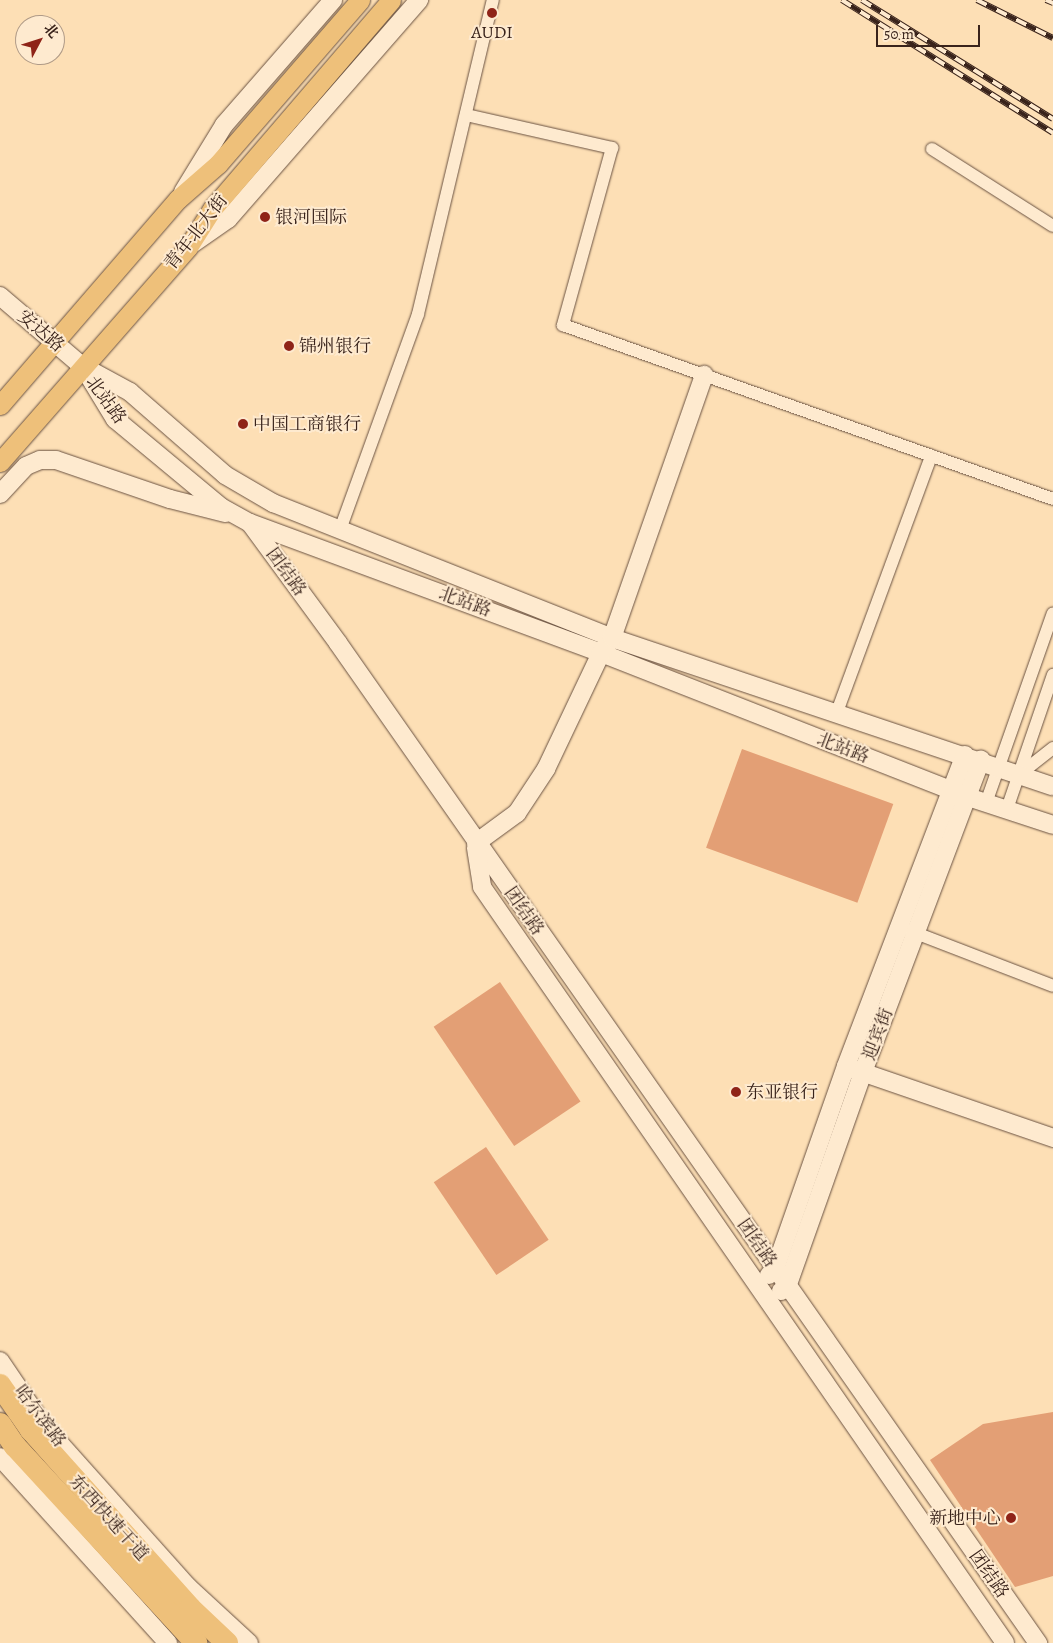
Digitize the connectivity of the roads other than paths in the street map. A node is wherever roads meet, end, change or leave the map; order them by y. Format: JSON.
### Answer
{"nodes":[{"id":1,"x":333,"y":0,"type":"edge"},
{"id":2,"x":360,"y":0,"type":"edge"},
{"id":3,"x":391,"y":0,"type":"edge"},
{"id":4,"x":419,"y":0,"type":"edge"},
{"id":5,"x":493,"y":0,"type":"edge"},
{"id":6,"x":466,"y":114,"type":"junction"},
{"id":7,"x":932,"y":149,"type":"dead end"},
{"id":8,"x":178,"y":199,"type":"junction"},
{"id":9,"x":1053,"y":226,"type":"edge"},
{"id":10,"x":188,"y":247,"type":"junction"},
{"id":11,"x":0,"y":296,"type":"edge"},
{"id":12,"x":54,"y":342,"type":"junction"},
{"id":13,"x":82,"y":366,"type":"junction"},
{"id":14,"x":704,"y":375,"type":"junction"},
{"id":15,"x":0,"y":405,"type":"edge"},
{"id":16,"x":931,"y":456,"type":"junction"},
{"id":17,"x":0,"y":462,"type":"edge"},
{"id":18,"x":0,"y":494,"type":"edge"},
{"id":19,"x":1053,"y":499,"type":"edge"},
{"id":20,"x":243,"y":519,"type":"junction"},
{"id":21,"x":341,"y":527,"type":"junction"},
{"id":22,"x":1053,"y":613,"type":"edge"},
{"id":23,"x":612,"y":638,"type":"junction"},
{"id":24,"x":601,"y":653,"type":"junction"},
{"id":25,"x":1053,"y":675,"type":"edge"},
{"id":26,"x":837,"y":712,"type":"junction"},
{"id":27,"x":1053,"y":748,"type":"edge"},
{"id":28,"x":973,"y":758,"type":"junction"},
{"id":29,"x":998,"y":766,"type":"junction"},
{"id":30,"x":1020,"y":774,"type":"junction"},
{"id":31,"x":1053,"y":786,"type":"edge"},
{"id":32,"x":951,"y":790,"type":"junction"},
{"id":33,"x":968,"y":797,"type":"junction"},
{"id":34,"x":986,"y":803,"type":"junction"},
{"id":35,"x":1007,"y":809,"type":"junction"},
{"id":36,"x":1053,"y":825,"type":"edge"},
{"id":37,"x":476,"y":843,"type":"junction"},
{"id":38,"x":899,"y":927,"type":"junction"},
{"id":39,"x":916,"y":933,"type":"junction"},
{"id":40,"x":1053,"y":986,"type":"edge"},
{"id":41,"x":846,"y":1066,"type":"junction"},
{"id":42,"x":863,"y":1072,"type":"junction"},
{"id":43,"x":1053,"y":1138,"type":"edge"},
{"id":44,"x":775,"y":1269,"type":"junction"},
{"id":45,"x":759,"y":1284,"type":"junction"},
{"id":46,"x":787,"y":1287,"type":"junction"},
{"id":47,"x":769,"y":1301,"type":"junction"},
{"id":48,"x":0,"y":1361,"type":"edge"},
{"id":49,"x":0,"y":1385,"type":"edge"},
{"id":50,"x":0,"y":1424,"type":"edge"},
{"id":51,"x":0,"y":1457,"type":"edge"},
{"id":52,"x":168,"y":1643,"type":"edge"},
{"id":53,"x":196,"y":1643,"type":"edge"},
{"id":54,"x":227,"y":1643,"type":"edge"},
{"id":55,"x":249,"y":1643,"type":"edge"},
{"id":56,"x":1006,"y":1643,"type":"edge"},
{"id":57,"x":1038,"y":1643,"type":"edge"}],
"edges":[{"from":1,"to":8,"type":"street"},
{"from":2,"to":8,"type":"main road","name":"青年北大街"},
{"from":3,"to":10,"type":"main road","name":"青年北大街"},
{"from":4,"to":10,"type":"street"},
{"from":5,"to":6,"type":"street"},
{"from":6,"to":14,"type":"street"},
{"from":6,"to":21,"type":"street"},
{"from":7,"to":9,"type":"street"},
{"from":8,"to":12,"type":"main road","name":"青年北大街"},
{"from":10,"to":13,"type":"main road","name":"青年北大街"},
{"from":11,"to":12,"type":"street","name":"安达路"},
{"from":12,"to":13,"type":"street","name":"安达路"},
{"from":12,"to":15,"type":"main road","name":"青年北大街"},
{"from":13,"to":17,"type":"main road","name":"青年北大街"},
{"from":13,"to":20,"type":"street","name":"北站路"},
{"from":13,"to":21,"type":"street","name":"北站路"},
{"from":14,"to":16,"type":"street"},
{"from":14,"to":23,"type":"street"},
{"from":16,"to":19,"type":"street"},
{"from":16,"to":26,"type":"street"},
{"from":18,"to":20,"type":"street"},
{"from":20,"to":24,"type":"street","name":"北站路"},
{"from":20,"to":37,"type":"street","name":"团结路"},
{"from":21,"to":23,"type":"street","name":"北站路"},
{"from":22,"to":29,"type":"street"},
{"from":23,"to":24,"type":"street"},
{"from":23,"to":26,"type":"street","name":"北站路"},
{"from":24,"to":32,"type":"street","name":"北站路"},
{"from":24,"to":37,"type":"street"},
{"from":25,"to":30,"type":"street"},
{"from":26,"to":28,"type":"street","name":"北站路"},
{"from":27,"to":30,"type":"street"},
{"from":28,"to":29,"type":"street","name":"北站路"},
{"from":28,"to":32,"type":"street","name":"迎宾街"},
{"from":28,"to":33,"type":"street","name":"迎宾街"},
{"from":29,"to":30,"type":"street","name":"北站路"},
{"from":29,"to":34,"type":"street"},
{"from":30,"to":31,"type":"street","name":"北站路"},
{"from":30,"to":35,"type":"street"},
{"from":32,"to":33,"type":"street","name":"北站路"},
{"from":32,"to":38,"type":"street","name":"迎宾街"},
{"from":33,"to":34,"type":"street","name":"北站路"},
{"from":33,"to":39,"type":"street","name":"迎宾街"},
{"from":34,"to":35,"type":"street","name":"北站路"},
{"from":35,"to":36,"type":"street","name":"北站路"},
{"from":37,"to":44,"type":"street","name":"团结路"},
{"from":37,"to":45,"type":"street","name":"团结路"},
{"from":38,"to":39,"type":"street"},
{"from":38,"to":41,"type":"street","name":"迎宾街"},
{"from":39,"to":40,"type":"street"},
{"from":39,"to":42,"type":"street","name":"迎宾街"},
{"from":41,"to":42,"type":"street"},
{"from":41,"to":44,"type":"street","name":"迎宾街"},
{"from":42,"to":43,"type":"street"},
{"from":42,"to":46,"type":"street","name":"迎宾街"},
{"from":44,"to":45,"type":"street","name":"迎宾街"},
{"from":44,"to":46,"type":"street","name":"团结路"},
{"from":45,"to":47,"type":"street","name":"团结路"},
{"from":46,"to":47,"type":"street"},
{"from":46,"to":57,"type":"street","name":"团结路"},
{"from":47,"to":56,"type":"street","name":"团结路"},
{"from":48,"to":55,"type":"street","name":"哈尔滨路"},
{"from":49,"to":54,"type":"highway","name":"东西快速干道"},
{"from":50,"to":53,"type":"highway","name":"东西快速干道"},
{"from":51,"to":52,"type":"street"}]}
